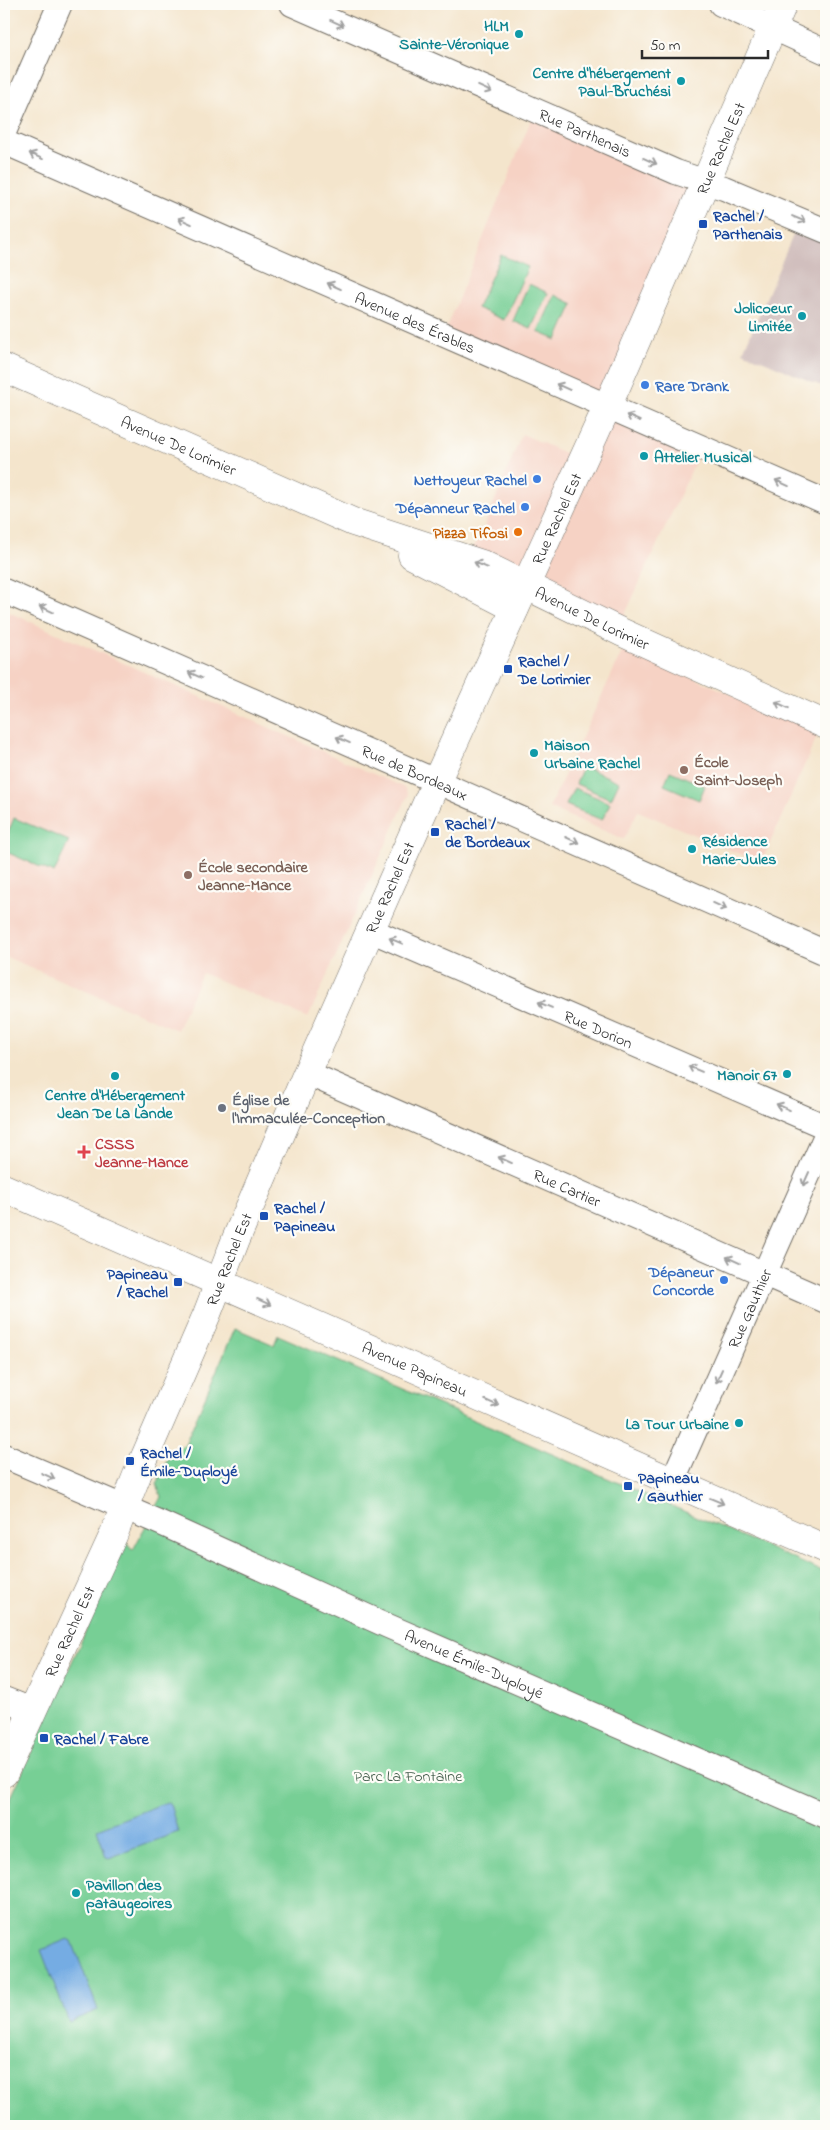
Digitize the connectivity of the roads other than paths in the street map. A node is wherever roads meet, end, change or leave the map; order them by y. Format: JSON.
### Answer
{"nodes":[{"id":1,"x":60,"y":4,"type":"edge"},
{"id":2,"x":292,"y":4,"type":"edge"},
{"id":3,"x":720,"y":4,"type":"edge"},
{"id":4,"x":777,"y":16,"type":"edge"},
{"id":5,"x":826,"y":52,"type":"edge"},
{"id":6,"x":4,"y":132,"type":"edge"},
{"id":7,"x":4,"y":142,"type":"edge"},
{"id":8,"x":705,"y":182,"type":"junction"},
{"id":9,"x":826,"y":231,"type":"edge"},
{"id":10,"x":4,"y":368,"type":"edge"},
{"id":11,"x":607,"y":406,"type":"junction"},
{"id":12,"x":826,"y":502,"type":"edge"},
{"id":13,"x":4,"y":591,"type":"edge"},
{"id":14,"x":520,"y":596,"type":"junction"},
{"id":15,"x":826,"y":725,"type":"edge"},
{"id":16,"x":436,"y":780,"type":"junction"},
{"id":17,"x":370,"y":930,"type":"junction"},
{"id":18,"x":826,"y":953,"type":"edge"},
{"id":19,"x":308,"y":1073,"type":"junction"},
{"id":20,"x":826,"y":1127,"type":"edge"},
{"id":21,"x":826,"y":1135,"type":"edge"},
{"id":22,"x":4,"y":1188,"type":"edge"},
{"id":23,"x":765,"y":1274,"type":"junction"},
{"id":24,"x":219,"y":1282,"type":"junction"},
{"id":25,"x":826,"y":1300,"type":"edge"},
{"id":26,"x":4,"y":1456,"type":"edge"},
{"id":27,"x":672,"y":1482,"type":"junction"},
{"id":28,"x":124,"y":1509,"type":"junction"},
{"id":29,"x":826,"y":1549,"type":"edge"},
{"id":30,"x":4,"y":1699,"type":"edge"},
{"id":31,"x":32,"y":1710,"type":"junction"},
{"id":32,"x":4,"y":1773,"type":"edge"},
{"id":33,"x":826,"y":1816,"type":"edge"}],
"edges":[{"from":1,"to":6,"type":"street"},
{"from":2,"to":8,"type":"street","name":"Rue Parthenais","one_way":true},
{"from":3,"to":4,"type":"street"},
{"from":4,"to":5,"type":"street"},
{"from":4,"to":8,"type":"main road","name":"Rue Rachel Est"},
{"from":11,"to":7,"type":"street","name":"Avenue des Érables","one_way":true},
{"from":8,"to":9,"type":"street","name":"Rue Parthenais","one_way":true},
{"from":8,"to":11,"type":"main road","name":"Rue Rachel Est"},
{"from":10,"to":14,"type":"main road","name":"Avenue De Lorimier"},
{"from":12,"to":11,"type":"street","name":"Avenue des Érables","one_way":true},
{"from":11,"to":14,"type":"main road","name":"Rue Rachel Est"},
{"from":16,"to":13,"type":"street","name":"Rue de Bordeaux","one_way":true},
{"from":15,"to":14,"type":"main road","name":"Avenue De Lorimier","one_way":true},
{"from":14,"to":16,"type":"main road","name":"Rue Rachel Est"},
{"from":16,"to":17,"type":"main road","name":"Rue Rachel Est"},
{"from":16,"to":18,"type":"street","name":"Rue de Bordeaux","one_way":true},
{"from":17,"to":19,"type":"main road","name":"Rue Rachel Est"},
{"from":20,"to":17,"type":"street","name":"Rue Dorion","one_way":true},
{"from":23,"to":19,"type":"street","name":"Rue Cartier","one_way":true},
{"from":19,"to":24,"type":"main road","name":"Rue Rachel Est"},
{"from":21,"to":23,"type":"street","name":"Rue Gauthier","one_way":true},
{"from":22,"to":24,"type":"main road","name":"Avenue Papineau"},
{"from":23,"to":25,"type":"street","name":"Rue Cartier"},
{"from":23,"to":27,"type":"street","name":"Rue Gauthier","one_way":true},
{"from":24,"to":27,"type":"main road","name":"Avenue Papineau","one_way":true},
{"from":24,"to":28,"type":"main road","name":"Rue Rachel Est"},
{"from":26,"to":28,"type":"street","name":"Avenue Émile-Duployé","one_way":true},
{"from":27,"to":29,"type":"main road","name":"Avenue Papineau","one_way":true},
{"from":28,"to":31,"type":"main road","name":"Rue Rachel Est"},
{"from":28,"to":33,"type":"street","name":"Avenue Émile-Duployé"},
{"from":30,"to":31,"type":"street"},
{"from":31,"to":32,"type":"main road","name":"Rue Rachel Est"}]}
